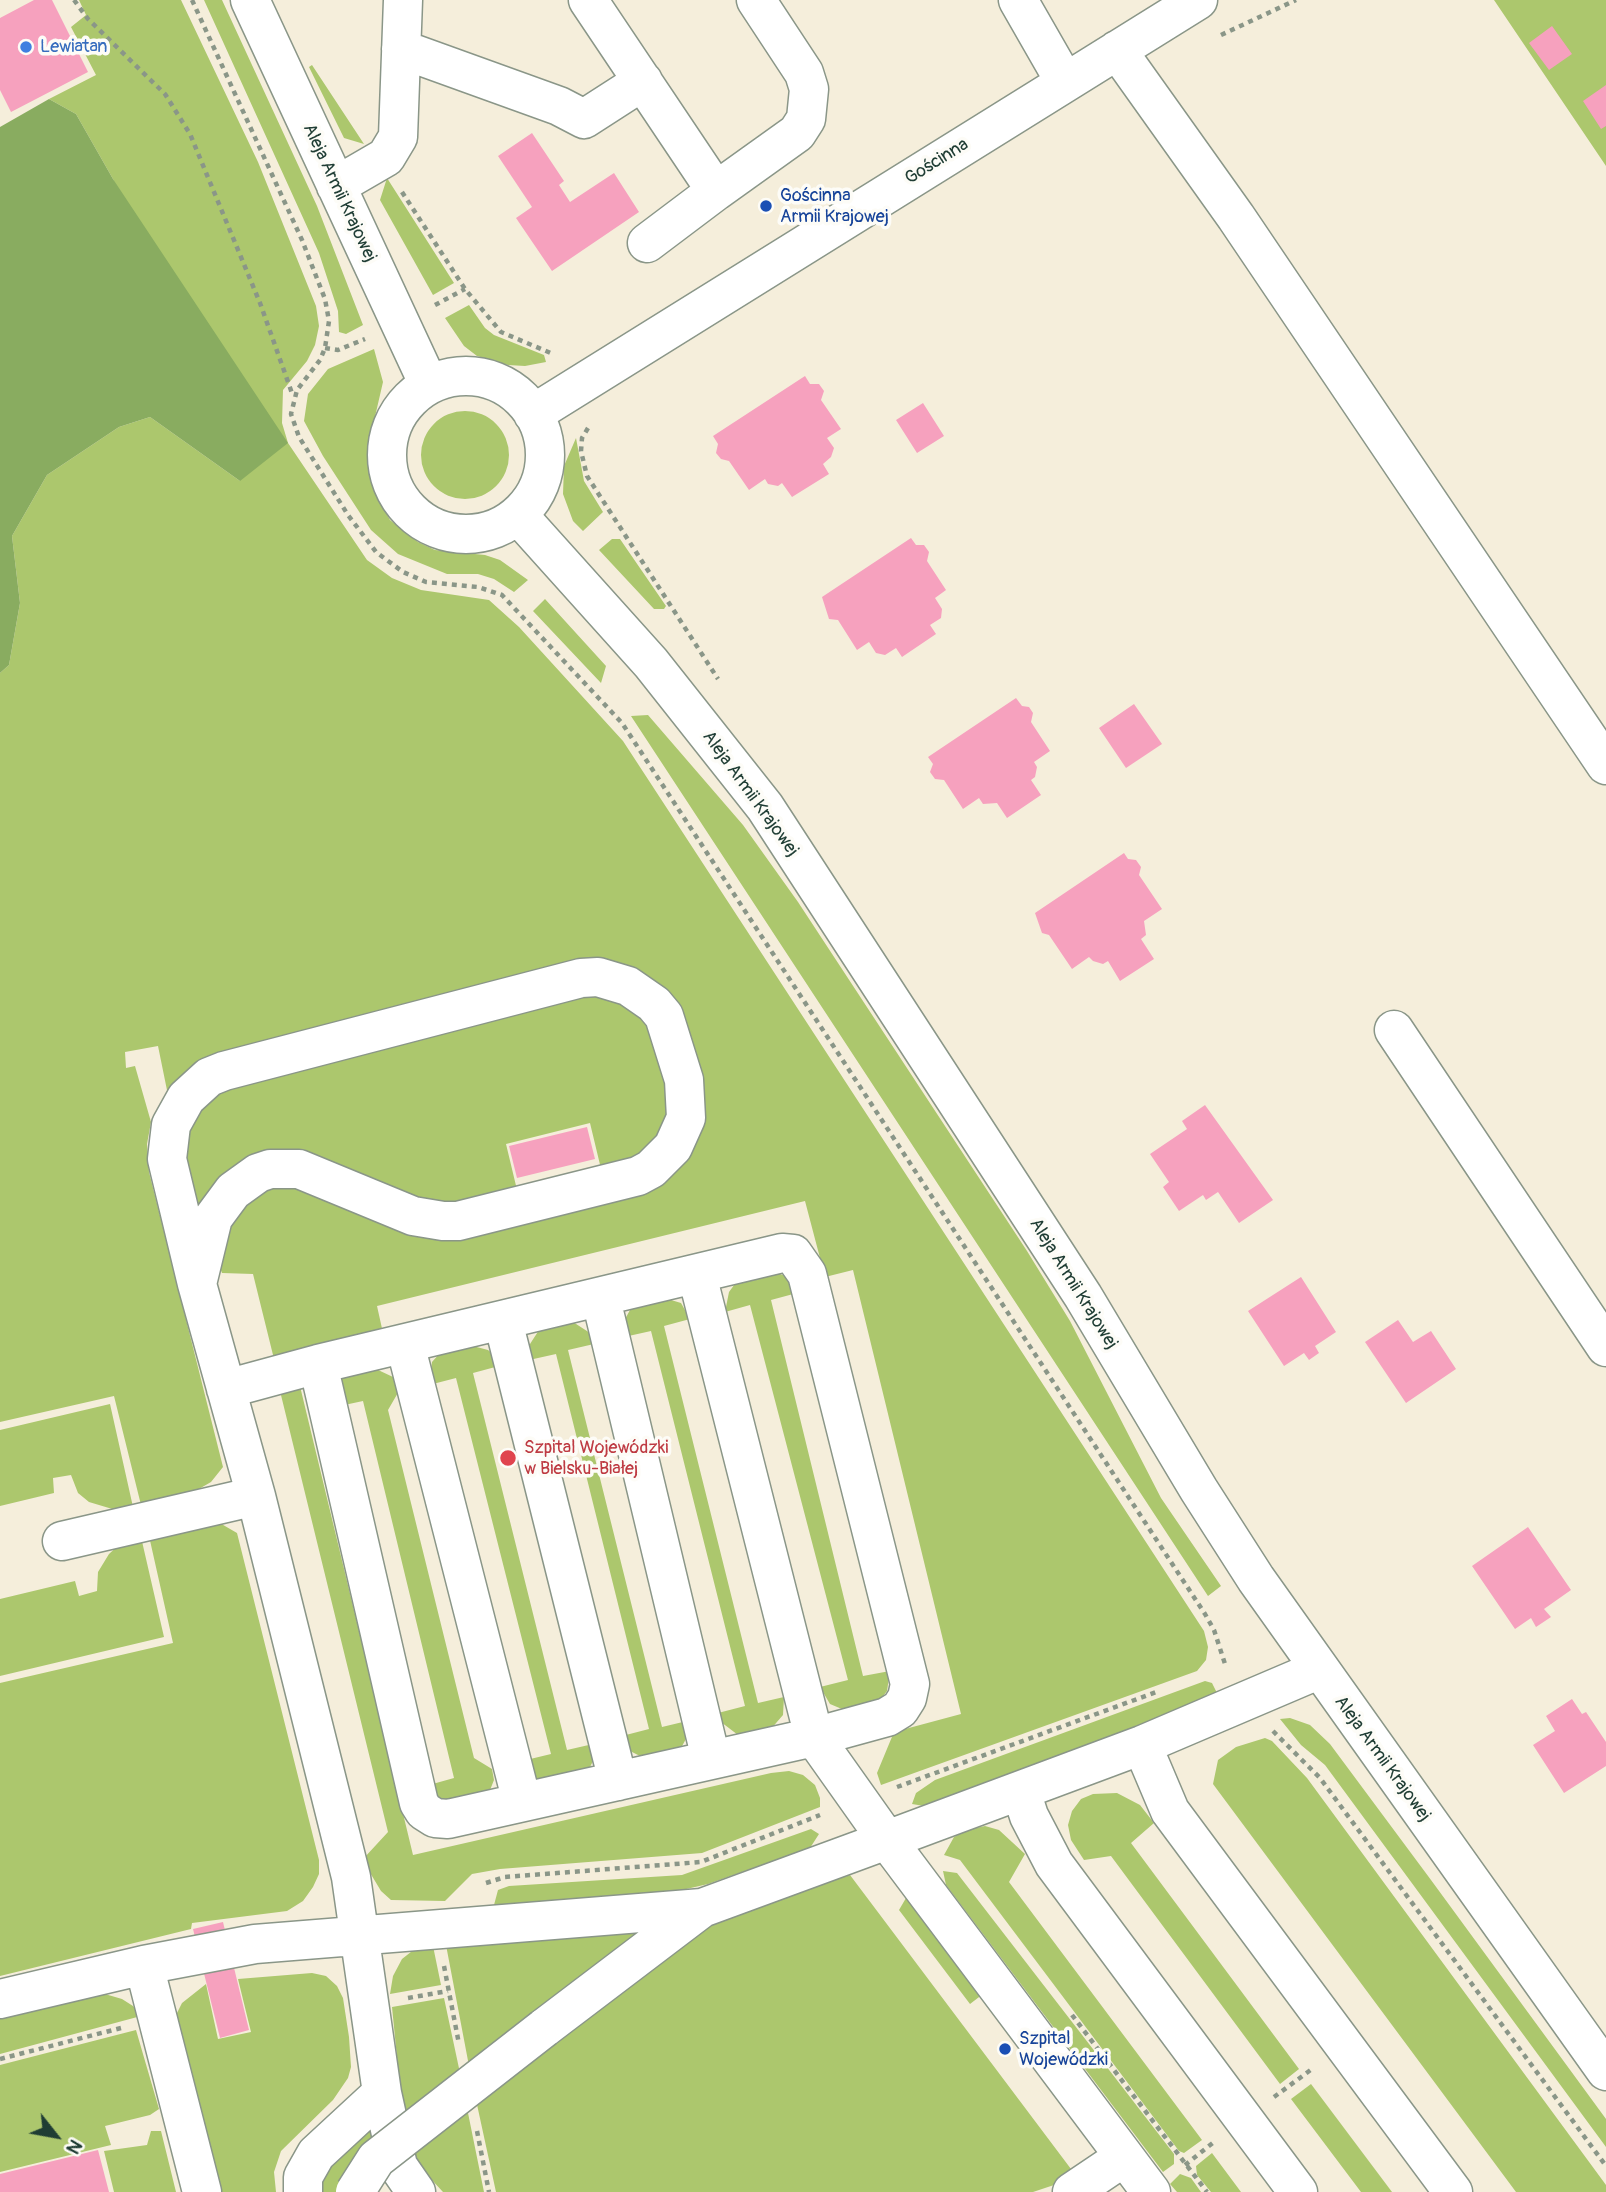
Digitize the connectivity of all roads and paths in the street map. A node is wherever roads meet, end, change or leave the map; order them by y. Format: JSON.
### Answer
{"nodes":[{"id":1,"x":74,"y":0,"type":"edge"},
{"id":2,"x":192,"y":0,"type":"edge"},
{"id":3,"x":250,"y":0,"type":"edge"},
{"id":4,"x":403,"y":0,"type":"edge"},
{"id":5,"x":588,"y":0,"type":"edge"},
{"id":6,"x":756,"y":0,"type":"edge"},
{"id":7,"x":1018,"y":0,"type":"edge"},
{"id":8,"x":1198,"y":0,"type":"edge"},
{"id":9,"x":401,"y":49,"type":"junction"},
{"id":10,"x":1117,"y":50,"type":"junction"},
{"id":11,"x":643,"y":81,"type":"junction"},
{"id":12,"x":1065,"y":82,"type":"junction"},
{"id":13,"x":381,"y":160,"type":"junction"},
{"id":14,"x":336,"y":186,"type":"junction"},
{"id":15,"x":716,"y":191,"type":"junction"},
{"id":16,"x":647,"y":243,"type":"dead end"},
{"id":17,"x":557,"y":353,"type":"dead end"},
{"id":18,"x":429,"y":386,"type":"junction"},
{"id":19,"x":293,"y":397,"type":"junction"},
{"id":20,"x":533,"y":414,"type":"junction"},
{"id":21,"x":596,"y":420,"type":"dead end"},
{"id":22,"x":518,"y":515,"type":"junction"},
{"id":23,"x":612,"y":520,"type":"dead end"},
{"id":24,"x":1606,"y":765,"type":"edge"},
{"id":25,"x":1394,"y":1030,"type":"dead end"},
{"id":26,"x":697,"y":1275,"type":"junction"},
{"id":27,"x":197,"y":1284,"type":"junction"},
{"id":28,"x":601,"y":1299,"type":"junction"},
{"id":29,"x":503,"y":1321,"type":"junction"},
{"id":30,"x":405,"y":1344,"type":"junction"},
{"id":31,"x":1606,"y":1347,"type":"edge"},
{"id":32,"x":318,"y":1364,"type":"junction"},
{"id":33,"x":226,"y":1389,"type":"junction"},
{"id":34,"x":256,"y":1496,"type":"junction"},
{"id":35,"x":62,"y":1541,"type":"dead end"},
{"id":36,"x":1318,"y":1670,"type":"junction"},
{"id":37,"x":1229,"y":1673,"type":"dead end"},
{"id":38,"x":1263,"y":1727,"type":"dead end"},
{"id":39,"x":814,"y":1737,"type":"junction"},
{"id":40,"x":1142,"y":1745,"type":"junction"},
{"id":41,"x":711,"y":1759,"type":"junction"},
{"id":42,"x":618,"y":1782,"type":"junction"},
{"id":43,"x":1021,"y":1791,"type":"junction"},
{"id":44,"x":522,"y":1802,"type":"junction"},
{"id":45,"x":887,"y":1840,"type":"junction"},
{"id":46,"x":702,"y":1908,"type":"junction"},
{"id":47,"x":359,"y":1935,"type":"junction"},
{"id":48,"x":144,"y":1965,"type":"junction"},
{"id":49,"x":0,"y":1999,"type":"edge"},
{"id":50,"x":159,"y":2018,"type":"junction"},
{"id":51,"x":0,"y":2059,"type":"edge"},
{"id":52,"x":1606,"y":2071,"type":"edge"},
{"id":53,"x":383,"y":2093,"type":"junction"},
{"id":54,"x":1124,"y":2157,"type":"junction"},
{"id":55,"x":1606,"y":2166,"type":"edge"},
{"id":56,"x":202,"y":2192,"type":"edge"},
{"id":57,"x":303,"y":2192,"type":"edge"},
{"id":58,"x":355,"y":2192,"type":"edge"},
{"id":59,"x":416,"y":2192,"type":"edge"},
{"id":60,"x":1072,"y":2192,"type":"edge"},
{"id":61,"x":1151,"y":2192,"type":"edge"},
{"id":62,"x":1298,"y":2192,"type":"edge"},
{"id":63,"x":1453,"y":2192,"type":"edge"}],
"edges":[{"from":1,"to":19,"type":"path"},
{"from":2,"to":19,"type":"path"},
{"from":3,"to":14,"type":"street","name":"Aleja Armii Krajowej"},
{"from":4,"to":9,"type":"street"},
{"from":5,"to":11,"type":"street"},
{"from":6,"to":15,"type":"street"},
{"from":7,"to":12,"type":"street"},
{"from":8,"to":10,"type":"street","name":"Gościnna"},
{"from":9,"to":11,"type":"street"},
{"from":9,"to":13,"type":"street"},
{"from":10,"to":12,"type":"street","name":"Gościnna"},
{"from":10,"to":24,"type":"street"},
{"from":11,"to":15,"type":"street"},
{"from":12,"to":20,"type":"street","name":"Gościnna"},
{"from":13,"to":14,"type":"street"},
{"from":13,"to":17,"type":"path"},
{"from":14,"to":18,"type":"street","name":"Aleja Armii Krajowej"},
{"from":15,"to":16,"type":"street"},
{"from":18,"to":20,"type":"street"},
{"from":18,"to":22,"type":"street"},
{"from":19,"to":37,"type":"path"},
{"from":20,"to":22,"type":"street"},
{"from":21,"to":23,"type":"path"},
{"from":22,"to":36,"type":"street","name":"Aleja Armii Krajowej"},
{"from":25,"to":31,"type":"street"},
{"from":26,"to":28,"type":"street"},
{"from":26,"to":39,"type":"street"},
{"from":26,"to":39,"type":"street"},
{"from":27,"to":27,"type":"street"},
{"from":27,"to":33,"type":"street"},
{"from":28,"to":29,"type":"street"},
{"from":28,"to":41,"type":"street"},
{"from":29,"to":30,"type":"street"},
{"from":29,"to":42,"type":"street"},
{"from":30,"to":32,"type":"street"},
{"from":30,"to":44,"type":"street"},
{"from":32,"to":33,"type":"street"},
{"from":32,"to":44,"type":"street"},
{"from":33,"to":34,"type":"street"},
{"from":34,"to":35,"type":"street"},
{"from":34,"to":47,"type":"street"},
{"from":36,"to":40,"type":"street"},
{"from":36,"to":52,"type":"street","name":"Aleja Armii Krajowej"},
{"from":38,"to":55,"type":"path"},
{"from":39,"to":41,"type":"street"},
{"from":39,"to":45,"type":"street"},
{"from":40,"to":43,"type":"street"},
{"from":40,"to":63,"type":"street"},
{"from":41,"to":42,"type":"street"},
{"from":42,"to":44,"type":"street"},
{"from":43,"to":45,"type":"street"},
{"from":43,"to":62,"type":"street"},
{"from":45,"to":46,"type":"street"},
{"from":45,"to":54,"type":"street"},
{"from":46,"to":47,"type":"street"},
{"from":46,"to":58,"type":"street","bridge":true},
{"from":47,"to":48,"type":"street"},
{"from":47,"to":53,"type":"street"},
{"from":48,"to":49,"type":"street"},
{"from":48,"to":50,"type":"street"},
{"from":50,"to":51,"type":"path"},
{"from":50,"to":56,"type":"street"},
{"from":53,"to":57,"type":"street"},
{"from":53,"to":59,"type":"street"},
{"from":54,"to":60,"type":"street"},
{"from":54,"to":61,"type":"street"}]}
